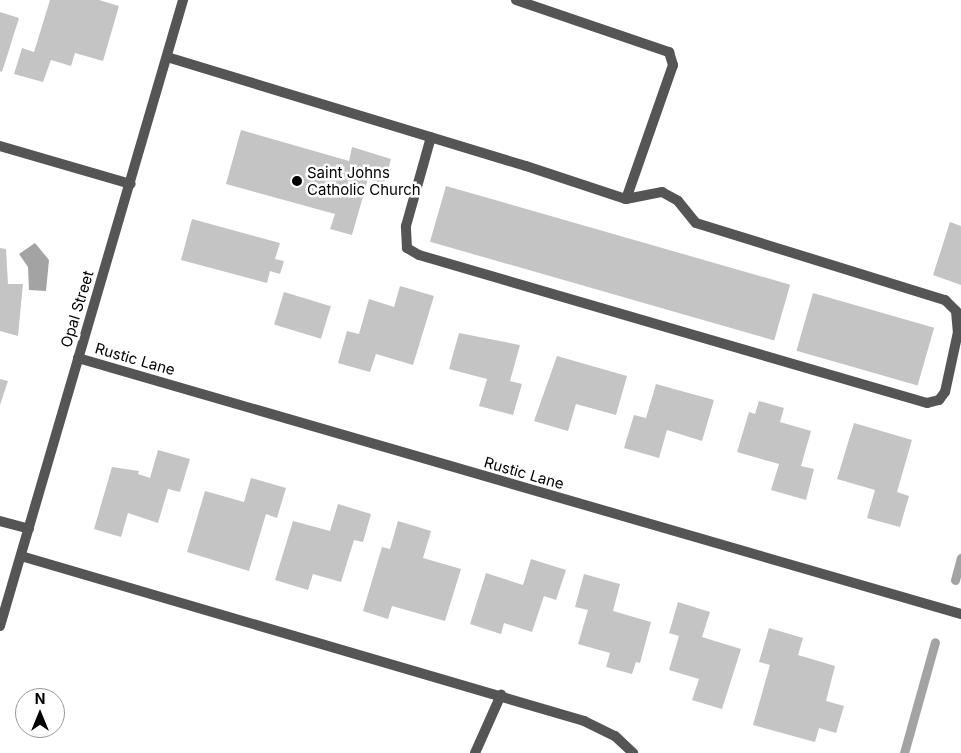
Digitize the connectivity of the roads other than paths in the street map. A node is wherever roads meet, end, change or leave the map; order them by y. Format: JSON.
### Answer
{"nodes":[{"id":1,"x":184,"y":0,"type":"edge"},
{"id":2,"x":516,"y":0,"type":"edge"},
{"id":3,"x":167,"y":57,"type":"junction"},
{"id":4,"x":431,"y":138,"type":"junction"},
{"id":5,"x":0,"y":146,"type":"edge"},
{"id":6,"x":131,"y":184,"type":"junction"},
{"id":7,"x":626,"y":199,"type":"junction"},
{"id":8,"x":78,"y":358,"type":"junction"},
{"id":9,"x":0,"y":521,"type":"edge"},
{"id":10,"x":29,"y":528,"type":"junction"},
{"id":11,"x":21,"y":556,"type":"junction"},
{"id":12,"x":961,"y":614,"type":"edge"},
{"id":13,"x":0,"y":626,"type":"edge"},
{"id":14,"x":501,"y":696,"type":"junction"},
{"id":15,"x":475,"y":753,"type":"edge"},
{"id":16,"x":633,"y":753,"type":"edge"}],
"edges":[{"from":1,"to":3,"type":"street","name":"Opal Street"},
{"from":2,"to":7,"type":"street"},
{"from":3,"to":4,"type":"street"},
{"from":3,"to":6,"type":"street","name":"Opal Street"},
{"from":4,"to":7,"type":"street"},
{"from":4,"to":7,"type":"street"},
{"from":5,"to":6,"type":"street"},
{"from":6,"to":8,"type":"street","name":"Opal Street"},
{"from":8,"to":10,"type":"street","name":"Opal Street"},
{"from":8,"to":12,"type":"street","name":"Rustic Lane"},
{"from":9,"to":10,"type":"street"},
{"from":10,"to":11,"type":"street","name":"Opal Street"},
{"from":11,"to":13,"type":"street","name":"Opal Street"},
{"from":11,"to":14,"type":"street"},
{"from":14,"to":15,"type":"street"},
{"from":14,"to":16,"type":"street"}]}
